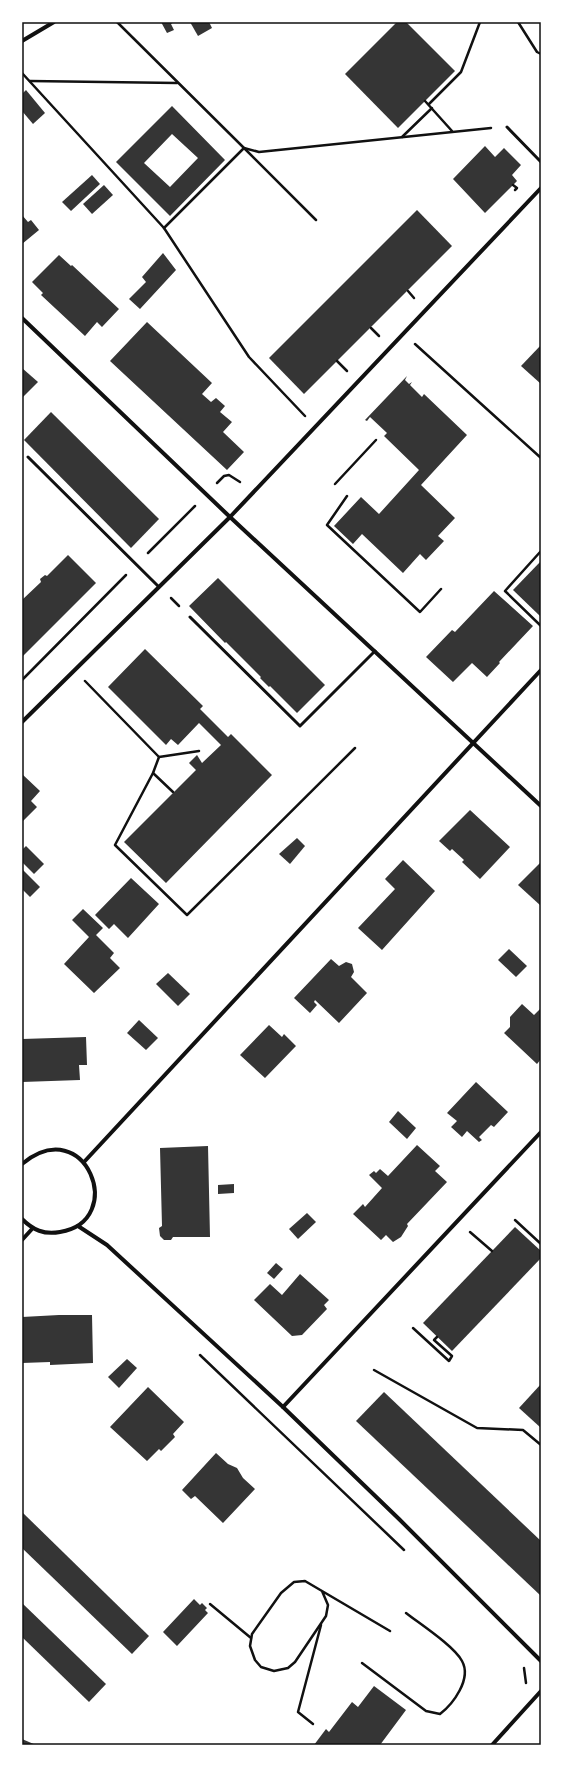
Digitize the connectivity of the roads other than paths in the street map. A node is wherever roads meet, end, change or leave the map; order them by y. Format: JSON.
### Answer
{"nodes":[{"id":1,"x":54,"y":22,"type":"edge"},
{"id":2,"x":22,"y":42,"type":"edge"},
{"id":3,"x":507,"y":127,"type":"road end"},
{"id":4,"x":541,"y":162,"type":"edge"},
{"id":5,"x":541,"y":188,"type":"edge"},
{"id":6,"x":22,"y":318,"type":"edge"},
{"id":7,"x":28,"y":457,"type":"dead end"},
{"id":8,"x":230,"y":517,"type":"junction"},
{"id":9,"x":159,"y":586,"type":"junction"},
{"id":10,"x":190,"y":617,"type":"road end"},
{"id":11,"x":374,"y":651,"type":"junction"},
{"id":12,"x":541,"y":670,"type":"edge"},
{"id":13,"x":22,"y":722,"type":"edge"},
{"id":14,"x":473,"y":743,"type":"junction"},
{"id":15,"x":541,"y":806,"type":"edge"},
{"id":16,"x":541,"y":1132,"type":"edge"},
{"id":17,"x":84,"y":1162,"type":"junction"},
{"id":18,"x":22,"y":1164,"type":"edge"},
{"id":19,"x":22,"y":1219,"type":"edge"},
{"id":20,"x":78,"y":1226,"type":"junction"},
{"id":21,"x":32,"y":1229,"type":"junction"},
{"id":22,"x":22,"y":1240,"type":"edge"},
{"id":23,"x":283,"y":1407,"type":"junction"},
{"id":24,"x":541,"y":1661,"type":"edge"},
{"id":25,"x":541,"y":1691,"type":"edge"},
{"id":26,"x":492,"y":1745,"type":"edge"}],
"edges":[{"from":1,"to":2,"type":"street"},
{"from":3,"to":4,"type":"lane"},
{"from":5,"to":8,"type":"street"},
{"from":6,"to":8,"type":"street"},
{"from":7,"to":9,"type":"lane"},
{"from":8,"to":9,"type":"street"},
{"from":8,"to":11,"type":"street"},
{"from":9,"to":13,"type":"street"},
{"from":10,"to":11,"type":"lane"},
{"from":11,"to":14,"type":"street"},
{"from":12,"to":14,"type":"street"},
{"from":14,"to":15,"type":"street"},
{"from":14,"to":17,"type":"street"},
{"from":16,"to":23,"type":"street"},
{"from":17,"to":18,"type":"street"},
{"from":17,"to":20,"type":"street"},
{"from":19,"to":21,"type":"street"},
{"from":20,"to":21,"type":"street"},
{"from":20,"to":23,"type":"street"},
{"from":21,"to":22,"type":"street"},
{"from":23,"to":24,"type":"street"},
{"from":25,"to":26,"type":"street"}]}
